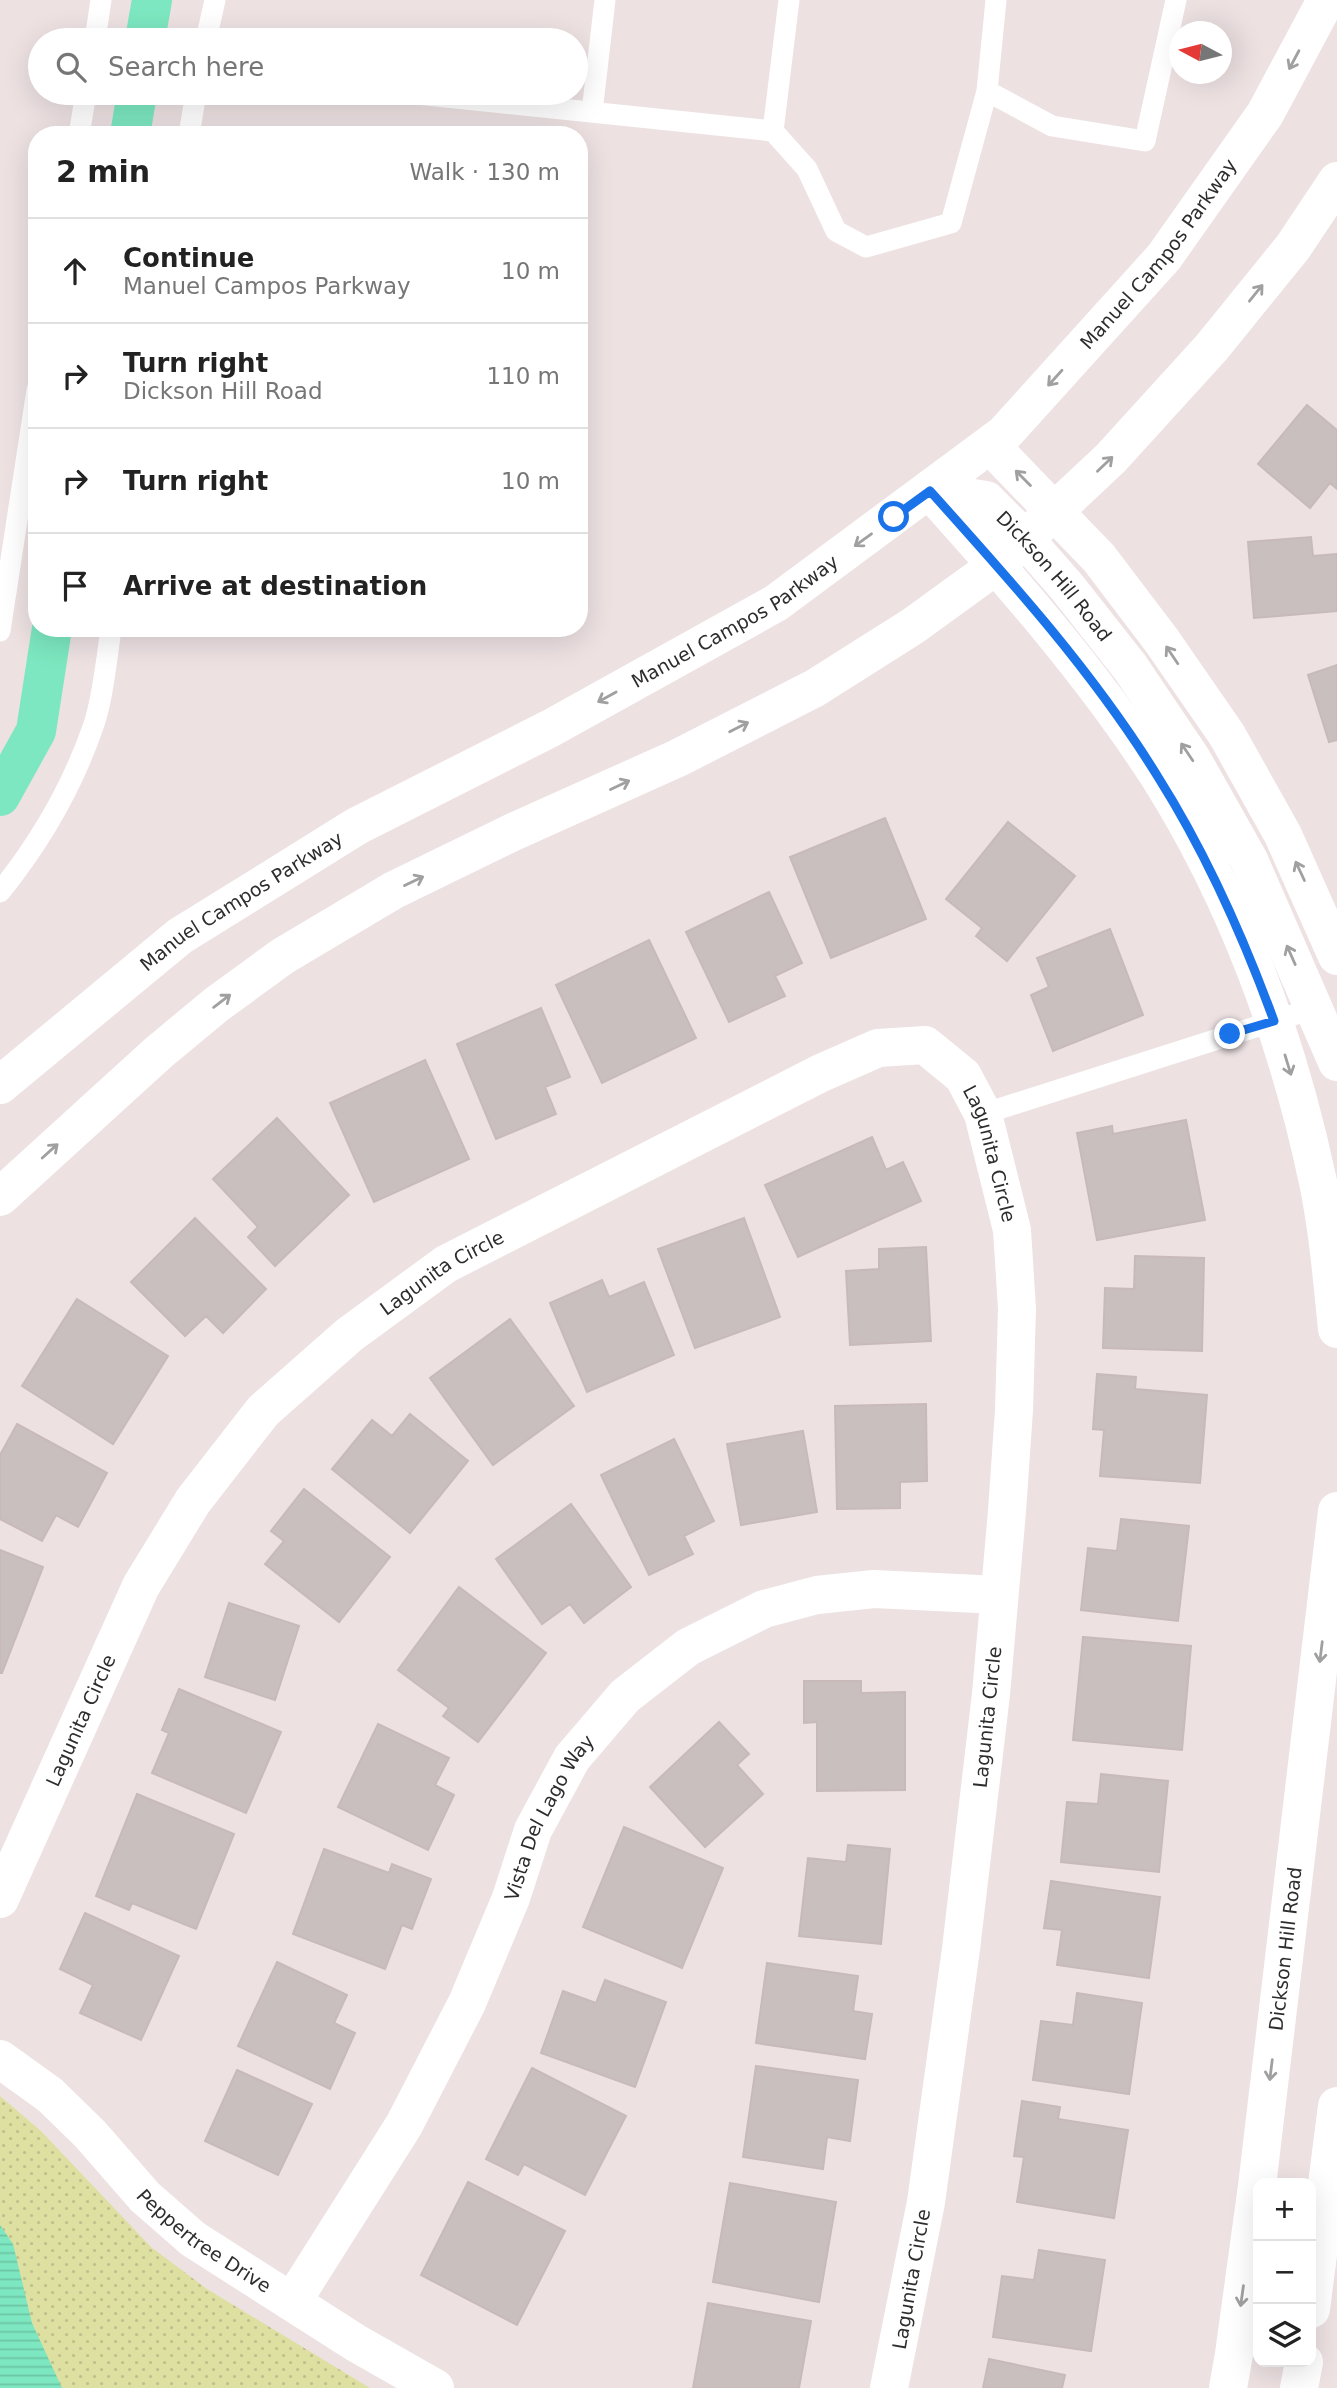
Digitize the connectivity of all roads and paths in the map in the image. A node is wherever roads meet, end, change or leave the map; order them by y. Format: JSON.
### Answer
{"nodes":[{"id":1,"x":101,"y":0,"type":"edge"},
{"id":2,"x":215,"y":0,"type":"edge"},
{"id":3,"x":605,"y":0,"type":"edge"},
{"id":4,"x":789,"y":0,"type":"edge"},
{"id":5,"x":996,"y":0,"type":"edge"},
{"id":6,"x":1176,"y":0,"type":"edge"},
{"id":7,"x":1326,"y":0,"type":"edge"},
{"id":8,"x":97,"y":28,"type":"edge"},
{"id":9,"x":209,"y":28,"type":"edge"},
{"id":10,"x":987,"y":91,"type":"junction"},
{"id":11,"x":84,"y":105,"type":"edge"},
{"id":12,"x":194,"y":105,"type":"edge"},
{"id":13,"x":524,"y":105,"type":"edge"},
{"id":14,"x":592,"y":112,"type":"junction"},
{"id":15,"x":80,"y":126,"type":"edge"},
{"id":16,"x":190,"y":126,"type":"edge"},
{"id":17,"x":773,"y":131,"type":"junction"},
{"id":18,"x":1337,"y":181,"type":"edge"},
{"id":19,"x":990,"y":445,"type":"junction"},
{"id":20,"x":28,"y":449,"type":"edge"},
{"id":21,"x":930,"y":491,"type":"junction"},
{"id":22,"x":1056,"y":511,"type":"junction"},
{"id":23,"x":1025,"y":539,"type":"junction"},
{"id":24,"x":997,"y":565,"type":"junction"},
{"id":25,"x":0,"y":631,"type":"edge"},
{"id":26,"x":109,"y":637,"type":"edge"},
{"id":27,"x":0,"y":891,"type":"edge"},
{"id":28,"x":1337,"y":956,"type":"edge"},
{"id":29,"x":1315,"y":1009,"type":"junction"},
{"id":30,"x":1274,"y":1021,"type":"junction"},
{"id":31,"x":1337,"y":1062,"type":"edge"},
{"id":32,"x":0,"y":1085,"type":"edge"},
{"id":33,"x":983,"y":1114,"type":"junction"},
{"id":34,"x":0,"y":1197,"type":"edge"},
{"id":35,"x":1337,"y":1329,"type":"edge"},
{"id":36,"x":1337,"y":1511,"type":"edge"},
{"id":37,"x":999,"y":1595,"type":"junction"},
{"id":38,"x":0,"y":1899,"type":"edge"},
{"id":39,"x":0,"y":2059,"type":"edge"},
{"id":40,"x":1337,"y":2106,"type":"edge"},
{"id":41,"x":292,"y":2302,"type":"junction"},
{"id":42,"x":1312,"y":2304,"type":"edge"},
{"id":43,"x":1303,"y":2367,"type":"edge"},
{"id":44,"x":435,"y":2388,"type":"edge"},
{"id":45,"x":889,"y":2388,"type":"edge"},
{"id":46,"x":1228,"y":2388,"type":"edge"},
{"id":47,"x":1298,"y":2388,"type":"edge"}],
"edges":[{"from":1,"to":8,"type":"lane"},
{"from":2,"to":9,"type":"lane"},
{"from":3,"to":14,"type":"lane"},
{"from":4,"to":17,"type":"lane"},
{"from":5,"to":10,"type":"lane"},
{"from":6,"to":10,"type":"lane"},
{"from":7,"to":19,"type":"street","name":"Manuel Campos Parkway","one_way":true},
{"from":10,"to":17,"type":"lane"},
{"from":11,"to":15,"type":"lane"},
{"from":12,"to":16,"type":"lane"},
{"from":13,"to":14,"type":"lane"},
{"from":14,"to":17,"type":"lane"},
{"from":22,"to":18,"type":"street","one_way":true},
{"from":19,"to":21,"type":"street","name":"Manuel Campos Parkway"},
{"from":22,"to":19,"type":"street","one_way":true},
{"from":20,"to":25,"type":"lane"},
{"from":21,"to":23,"type":"street","name":"Dickson Hill Road"},
{"from":21,"to":24,"type":"street","name":"Dickson Hill Road"},
{"from":21,"to":32,"type":"street","name":"Manuel Campos Parkway","one_way":true},
{"from":22,"to":23,"type":"street"},
{"from":28,"to":22,"type":"street","one_way":true},
{"from":23,"to":24,"type":"street"},
{"from":29,"to":23,"type":"street","name":"Dickson Hill Road","one_way":true},
{"from":24,"to":30,"type":"street","name":"Dickson Hill Road"},
{"from":34,"to":24,"type":"street","one_way":true},
{"from":26,"to":27,"type":"lane"},
{"from":29,"to":30,"type":"lane"},
{"from":29,"to":31,"type":"street","name":"Dickson Hill Road"},
{"from":30,"to":33,"type":"lane"},
{"from":30,"to":35,"type":"street","name":"Dickson Hill Road","one_way":true},
{"from":33,"to":37,"type":"street","name":"Lagunita Circle"},
{"from":33,"to":38,"type":"street","name":"Lagunita Circle"},
{"from":36,"to":46,"type":"street","name":"Dickson Hill Road","one_way":true},
{"from":37,"to":41,"type":"street","name":"Vista Del Lago Way"},
{"from":37,"to":45,"type":"street","name":"Lagunita Circle"},
{"from":39,"to":41,"type":"street","name":"Peppertree Drive"},
{"from":40,"to":42,"type":"street"},
{"from":41,"to":44,"type":"street","name":"Peppertree Drive"},
{"from":43,"to":47,"type":"street"}]}
